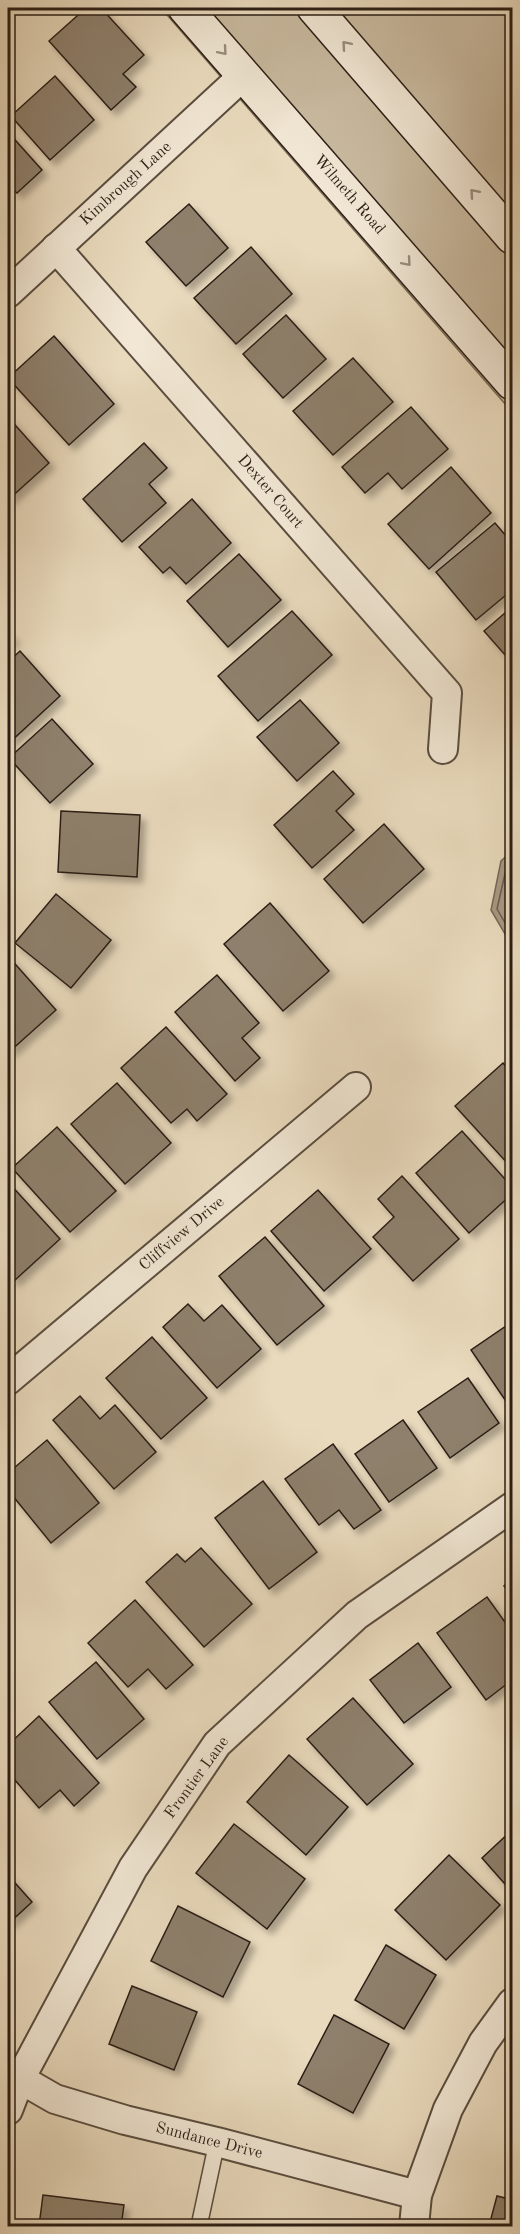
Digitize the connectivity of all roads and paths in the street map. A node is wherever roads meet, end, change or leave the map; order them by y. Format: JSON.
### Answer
{"nodes":[{"id":1,"x":185,"y":8,"type":"edge"},
{"id":2,"x":314,"y":8,"type":"edge"},
{"id":3,"x":244,"y":75,"type":"junction"},
{"id":4,"x":513,"y":237,"type":"edge"},
{"id":5,"x":56,"y":248,"type":"junction"},
{"id":6,"x":8,"y":293,"type":"edge"},
{"id":7,"x":513,"y":383,"type":"edge"},
{"id":8,"x":443,"y":749,"type":"dead end"},
{"id":9,"x":356,"y":1087,"type":"dead end"},
{"id":10,"x":8,"y":1380,"type":"edge"},
{"id":11,"x":513,"y":1506,"type":"edge"},
{"id":12,"x":513,"y":2003,"type":"edge"},
{"id":13,"x":14,"y":2076,"type":"edge"},
{"id":14,"x":8,"y":2110,"type":"edge"},
{"id":15,"x":217,"y":2142,"type":"junction"},
{"id":16,"x":417,"y":2195,"type":"junction"},
{"id":17,"x":199,"y":2226,"type":"edge"},
{"id":18,"x":414,"y":2226,"type":"edge"}],
"edges":[{"from":1,"to":3,"type":"main road","name":"Wilmeth Road","one_way":true},
{"from":4,"to":2,"type":"main road","one_way":true},
{"from":3,"to":5,"type":"street","name":"Kimbrough Lane"},
{"from":3,"to":7,"type":"main road","name":"Wilmeth Road","one_way":true},
{"from":5,"to":6,"type":"street","name":"Kimbrough Lane"},
{"from":5,"to":8,"type":"street","name":"Dexter Court"},
{"from":9,"to":10,"type":"street","name":"Cliffview Drive"},
{"from":11,"to":13,"type":"street","name":"Frontier Lane"},
{"from":12,"to":16,"type":"street"},
{"from":13,"to":14,"type":"street","name":"Frontier Lane"},
{"from":13,"to":15,"type":"street","name":"Sundance Drive"},
{"from":15,"to":16,"type":"street","name":"Sundance Drive"},
{"from":15,"to":17,"type":"lane"},
{"from":16,"to":18,"type":"street"}]}
